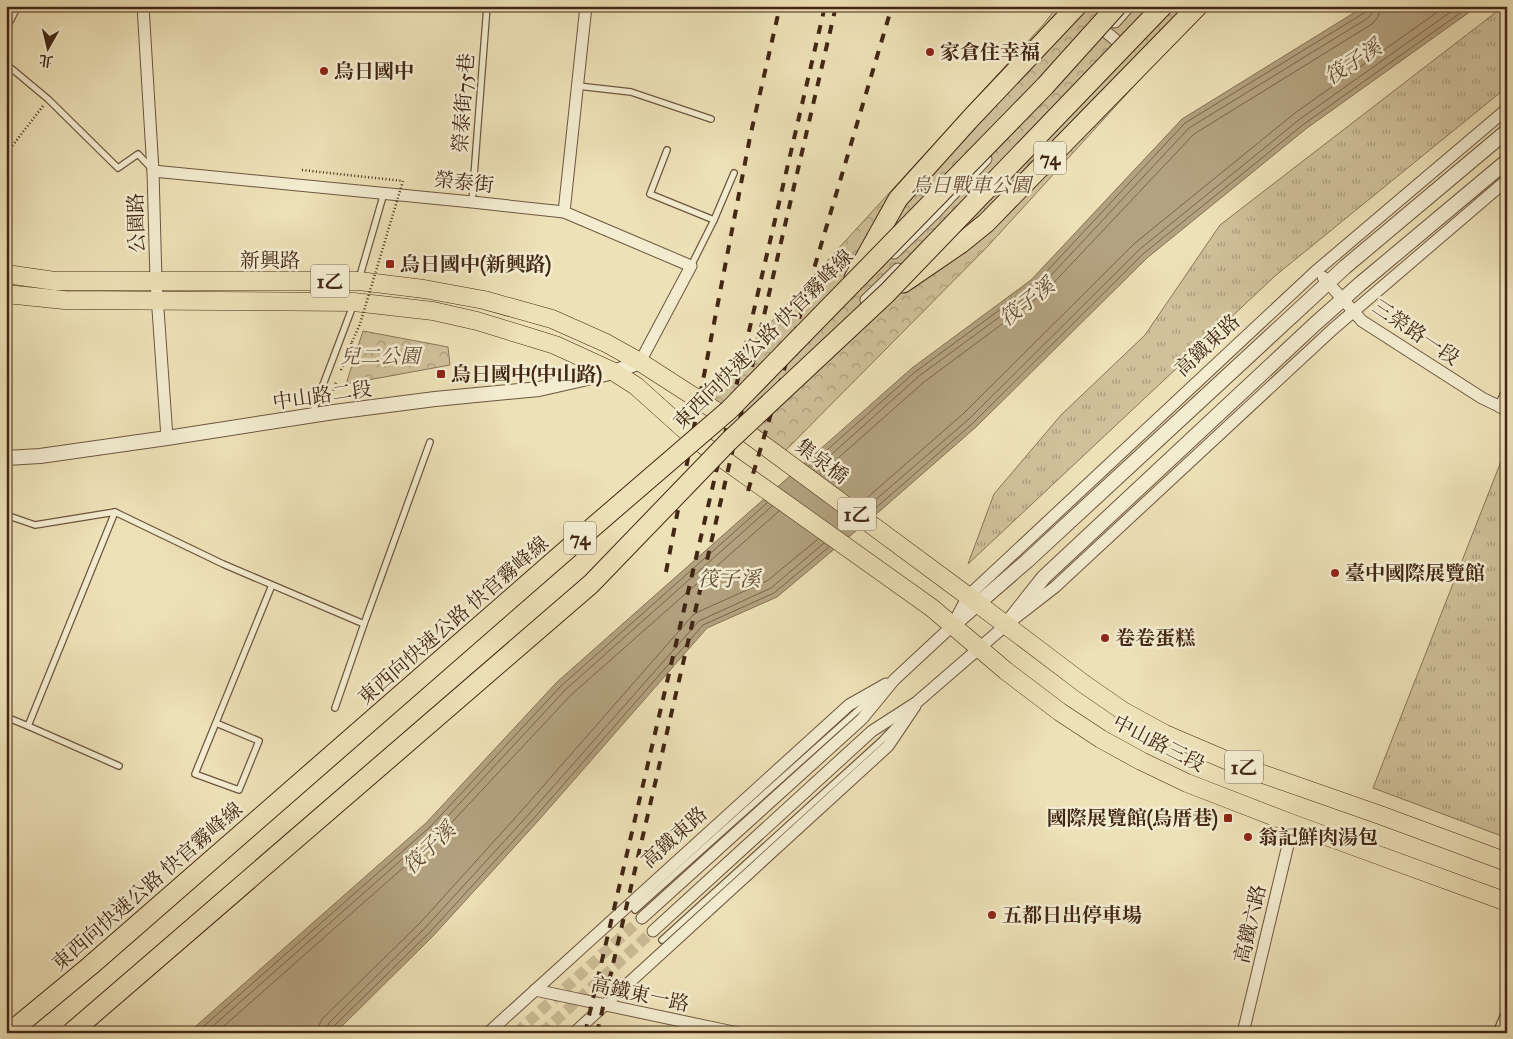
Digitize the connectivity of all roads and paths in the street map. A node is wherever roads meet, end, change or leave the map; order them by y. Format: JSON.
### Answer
{"nodes":[{"id":1,"x":18,"y":6,"type":"edge"},
{"id":2,"x":143,"y":6,"type":"edge"},
{"id":3,"x":487,"y":6,"type":"edge"},
{"id":4,"x":586,"y":6,"type":"edge"},
{"id":5,"x":1077,"y":6,"type":"edge"},
{"id":6,"x":1117,"y":6,"type":"edge"},
{"id":7,"x":1129,"y":6,"type":"edge"},
{"id":8,"x":1151,"y":6,"type":"edge"},
{"id":9,"x":1163,"y":6,"type":"edge"},
{"id":10,"x":1198,"y":6,"type":"edge"},
{"id":11,"x":6,"y":29,"type":"edge"},
{"id":12,"x":1106,"y":32,"type":"junction"},
{"id":13,"x":1118,"y":42,"type":"junction"},
{"id":14,"x":6,"y":64,"type":"edge"},
{"id":15,"x":578,"y":86,"type":"junction"},
{"id":16,"x":48,"y":99,"type":"junction"},
{"id":17,"x":1507,"y":110,"type":"edge"},
{"id":18,"x":711,"y":119,"type":"dead end"},
{"id":19,"x":1507,"y":131,"type":"edge"},
{"id":20,"x":667,"y":150,"type":"dead end"},
{"id":21,"x":6,"y":154,"type":"edge"},
{"id":22,"x":1507,"y":161,"type":"edge"},
{"id":23,"x":302,"y":170,"type":"dead end"},
{"id":24,"x":153,"y":171,"type":"junction"},
{"id":25,"x":734,"y":173,"type":"dead end"},
{"id":26,"x":1507,"y":180,"type":"edge"},
{"id":27,"x":384,"y":193,"type":"junction"},
{"id":28,"x":472,"y":202,"type":"junction"},
{"id":29,"x":564,"y":212,"type":"junction"},
{"id":30,"x":714,"y":220,"type":"junction"},
{"id":31,"x":691,"y":266,"type":"junction"},
{"id":32,"x":1316,"y":271,"type":"junction"},
{"id":33,"x":6,"y":274,"type":"edge"},
{"id":34,"x":156,"y":281,"type":"junction"},
{"id":35,"x":359,"y":281,"type":"junction"},
{"id":36,"x":1327,"y":283,"type":"junction"},
{"id":37,"x":851,"y":284,"type":"junction"},
{"id":38,"x":887,"y":293,"type":"junction"},
{"id":39,"x":6,"y":294,"type":"edge"},
{"id":40,"x":159,"y":300,"type":"junction"},
{"id":41,"x":1342,"y":300,"type":"junction"},
{"id":42,"x":354,"y":302,"type":"junction"},
{"id":43,"x":1353,"y":311,"type":"junction"},
{"id":44,"x":640,"y":362,"type":"junction"},
{"id":45,"x":614,"y":372,"type":"junction"},
{"id":46,"x":1507,"y":393,"type":"edge"},
{"id":47,"x":332,"y":397,"type":"dead end"},
{"id":48,"x":1503,"y":408,"type":"edge"},
{"id":49,"x":312,"y":416,"type":"junction"},
{"id":50,"x":733,"y":422,"type":"junction"},
{"id":51,"x":167,"y":438,"type":"junction"},
{"id":52,"x":430,"y":442,"type":"dead end"},
{"id":53,"x":6,"y":458,"type":"edge"},
{"id":54,"x":115,"y":512,"type":"junction"},
{"id":55,"x":6,"y":515,"type":"edge"},
{"id":56,"x":272,"y":585,"type":"junction"},
{"id":57,"x":968,"y":596,"type":"junction"},
{"id":58,"x":364,"y":624,"type":"junction"},
{"id":59,"x":1006,"y":625,"type":"junction"},
{"id":60,"x":952,"y":626,"type":"junction"},
{"id":61,"x":978,"y":648,"type":"junction"},
{"id":62,"x":894,"y":680,"type":"junction"},
{"id":63,"x":917,"y":702,"type":"junction"},
{"id":64,"x":335,"y":708,"type":"dead end"},
{"id":65,"x":6,"y":717,"type":"edge"},
{"id":66,"x":216,"y":723,"type":"junction"},
{"id":67,"x":28,"y":726,"type":"junction"},
{"id":68,"x":119,"y":766,"type":"dead end"},
{"id":69,"x":1293,"y":824,"type":"junction"},
{"id":70,"x":1507,"y":862,"type":"edge"},
{"id":71,"x":1507,"y":902,"type":"edge"},
{"id":72,"x":639,"y":914,"type":"tunnel mouth"},
{"id":73,"x":654,"y":931,"type":"tunnel mouth"},
{"id":74,"x":662,"y":940,"type":"dead end"},
{"id":75,"x":535,"y":990,"type":"junction"},
{"id":76,"x":604,"y":1006,"type":"junction"},
{"id":77,"x":1507,"y":1007,"type":"edge"},
{"id":78,"x":8,"y":1033,"type":"edge"},
{"id":79,"x":71,"y":1033,"type":"edge"},
{"id":80,"x":488,"y":1033,"type":"edge"},
{"id":81,"x":574,"y":1033,"type":"edge"},
{"id":82,"x":738,"y":1033,"type":"edge"},
{"id":83,"x":1243,"y":1033,"type":"edge"},
{"id":84,"x":1496,"y":1033,"type":"edge"}],
"edges":[{"from":1,"to":11,"type":"lane"},
{"from":2,"to":24,"type":"street","name":"公園路"},
{"from":3,"to":28,"type":"lane","name":"榮泰街75巷"},
{"from":4,"to":15,"type":"street"},
{"from":5,"to":37,"type":"highway","number":"74"},
{"from":6,"to":37,"type":"highway","name":"東西向快速公路 快官霧峰線","number":"74","bridge":true},
{"from":7,"to":12,"type":"street"},
{"from":8,"to":13,"type":"street"},
{"from":9,"to":38,"type":"highway","number":"74","bridge":true},
{"from":10,"to":38,"type":"highway","number":"74","bridge":true},
{"from":12,"to":13,"type":"street"},
{"from":12,"to":50,"type":"street"},
{"from":13,"to":50,"type":"street"},
{"from":14,"to":16,"type":"lane"},
{"from":15,"to":18,"type":"lane"},
{"from":15,"to":29,"type":"street"},
{"from":16,"to":21,"type":"path"},
{"from":16,"to":24,"type":"lane"},
{"from":17,"to":32,"type":"street","name":"高鐵東路"},
{"from":19,"to":36,"type":"street","name":"高鐵東路"},
{"from":20,"to":30,"type":"lane"},
{"from":22,"to":41,"type":"street"},
{"from":23,"to":47,"type":"path","bridge":true},
{"from":24,"to":27,"type":"street","name":"榮泰街"},
{"from":24,"to":34,"type":"street","name":"公園路"},
{"from":25,"to":30,"type":"lane"},
{"from":26,"to":43,"type":"street"},
{"from":27,"to":28,"type":"street","name":"榮泰街"},
{"from":27,"to":35,"type":"lane"},
{"from":28,"to":29,"type":"street","name":"榮泰街"},
{"from":29,"to":31,"type":"street","name":"榮泰街"},
{"from":30,"to":31,"type":"lane"},
{"from":31,"to":44,"type":"street"},
{"from":32,"to":36,"type":"street","name":"三榮路一段"},
{"from":32,"to":57,"type":"street","name":"高鐵東路"},
{"from":33,"to":34,"type":"main road","name":"新興路","number":"1乙"},
{"from":34,"to":35,"type":"main road","name":"新興路","number":"1乙"},
{"from":34,"to":40,"type":"street","name":"公園路"},
{"from":35,"to":44,"type":"main road","name":"新興路","number":"1乙"},
{"from":36,"to":41,"type":"street","name":"三榮路一段"},
{"from":36,"to":57,"type":"street","name":"高鐵東路"},
{"from":37,"to":78,"type":"highway","name":"東西向快速公路 快官霧峰線","number":"74","bridge":true},
{"from":38,"to":79,"type":"highway","number":"74","bridge":true},
{"from":39,"to":40,"type":"main road","name":"新興路","number":"1乙"},
{"from":40,"to":42,"type":"main road","name":"新興路","number":"1乙"},
{"from":40,"to":51,"type":"street","name":"公園路"},
{"from":41,"to":43,"type":"street","name":"三榮路一段"},
{"from":41,"to":59,"type":"street"},
{"from":42,"to":45,"type":"main road","name":"新興路","number":"1乙"},
{"from":42,"to":49,"type":"lane"},
{"from":43,"to":48,"type":"street","name":"三榮路一段"},
{"from":43,"to":59,"type":"street"},
{"from":44,"to":45,"type":"street","name":"中山路二段"},
{"from":44,"to":50,"type":"main road","number":"1乙"},
{"from":45,"to":49,"type":"street","name":"中山路二段"},
{"from":45,"to":60,"type":"main road","name":"中山路三段","number":"1乙"},
{"from":46,"to":48,"type":"street"},
{"from":49,"to":51,"type":"street","name":"中山路二段"},
{"from":50,"to":57,"type":"main road","name":"集泉橋","number":"1乙"},
{"from":51,"to":53,"type":"street","name":"中山路二段"},
{"from":52,"to":58,"type":"lane"},
{"from":54,"to":55,"type":"lane"},
{"from":54,"to":56,"type":"lane"},
{"from":54,"to":67,"type":"lane"},
{"from":56,"to":58,"type":"lane"},
{"from":56,"to":66,"type":"lane"},
{"from":57,"to":59,"type":"main road","name":"中山路三段","number":"1乙"},
{"from":57,"to":60,"type":"street","name":"高鐵東路"},
{"from":58,"to":64,"type":"lane"},
{"from":59,"to":61,"type":"street"},
{"from":59,"to":70,"type":"main road","name":"中山路三段","number":"1乙"},
{"from":60,"to":61,"type":"main road","name":"中山路三段","number":"1乙"},
{"from":60,"to":62,"type":"street","name":"高鐵東路"},
{"from":61,"to":63,"type":"street"},
{"from":61,"to":69,"type":"main road","name":"中山路三段","number":"1乙"},
{"from":62,"to":72,"type":"street","name":"高鐵東路"},
{"from":62,"to":75,"type":"street","name":"高鐵東路"},
{"from":63,"to":73,"type":"street"},
{"from":63,"to":74,"type":"lane"},
{"from":63,"to":76,"type":"street"},
{"from":65,"to":67,"type":"lane"},
{"from":66,"to":66,"type":"lane"},
{"from":67,"to":68,"type":"lane"},
{"from":69,"to":71,"type":"main road","name":"中山路三段","number":"1乙"},
{"from":69,"to":83,"type":"street","name":"高鐵六路"},
{"from":75,"to":76,"type":"street","name":"高鐵東一路"},
{"from":75,"to":80,"type":"street","name":"高鐵東路"},
{"from":76,"to":81,"type":"street"},
{"from":76,"to":82,"type":"street","name":"高鐵東一路"},
{"from":77,"to":84,"type":"lane"}]}
